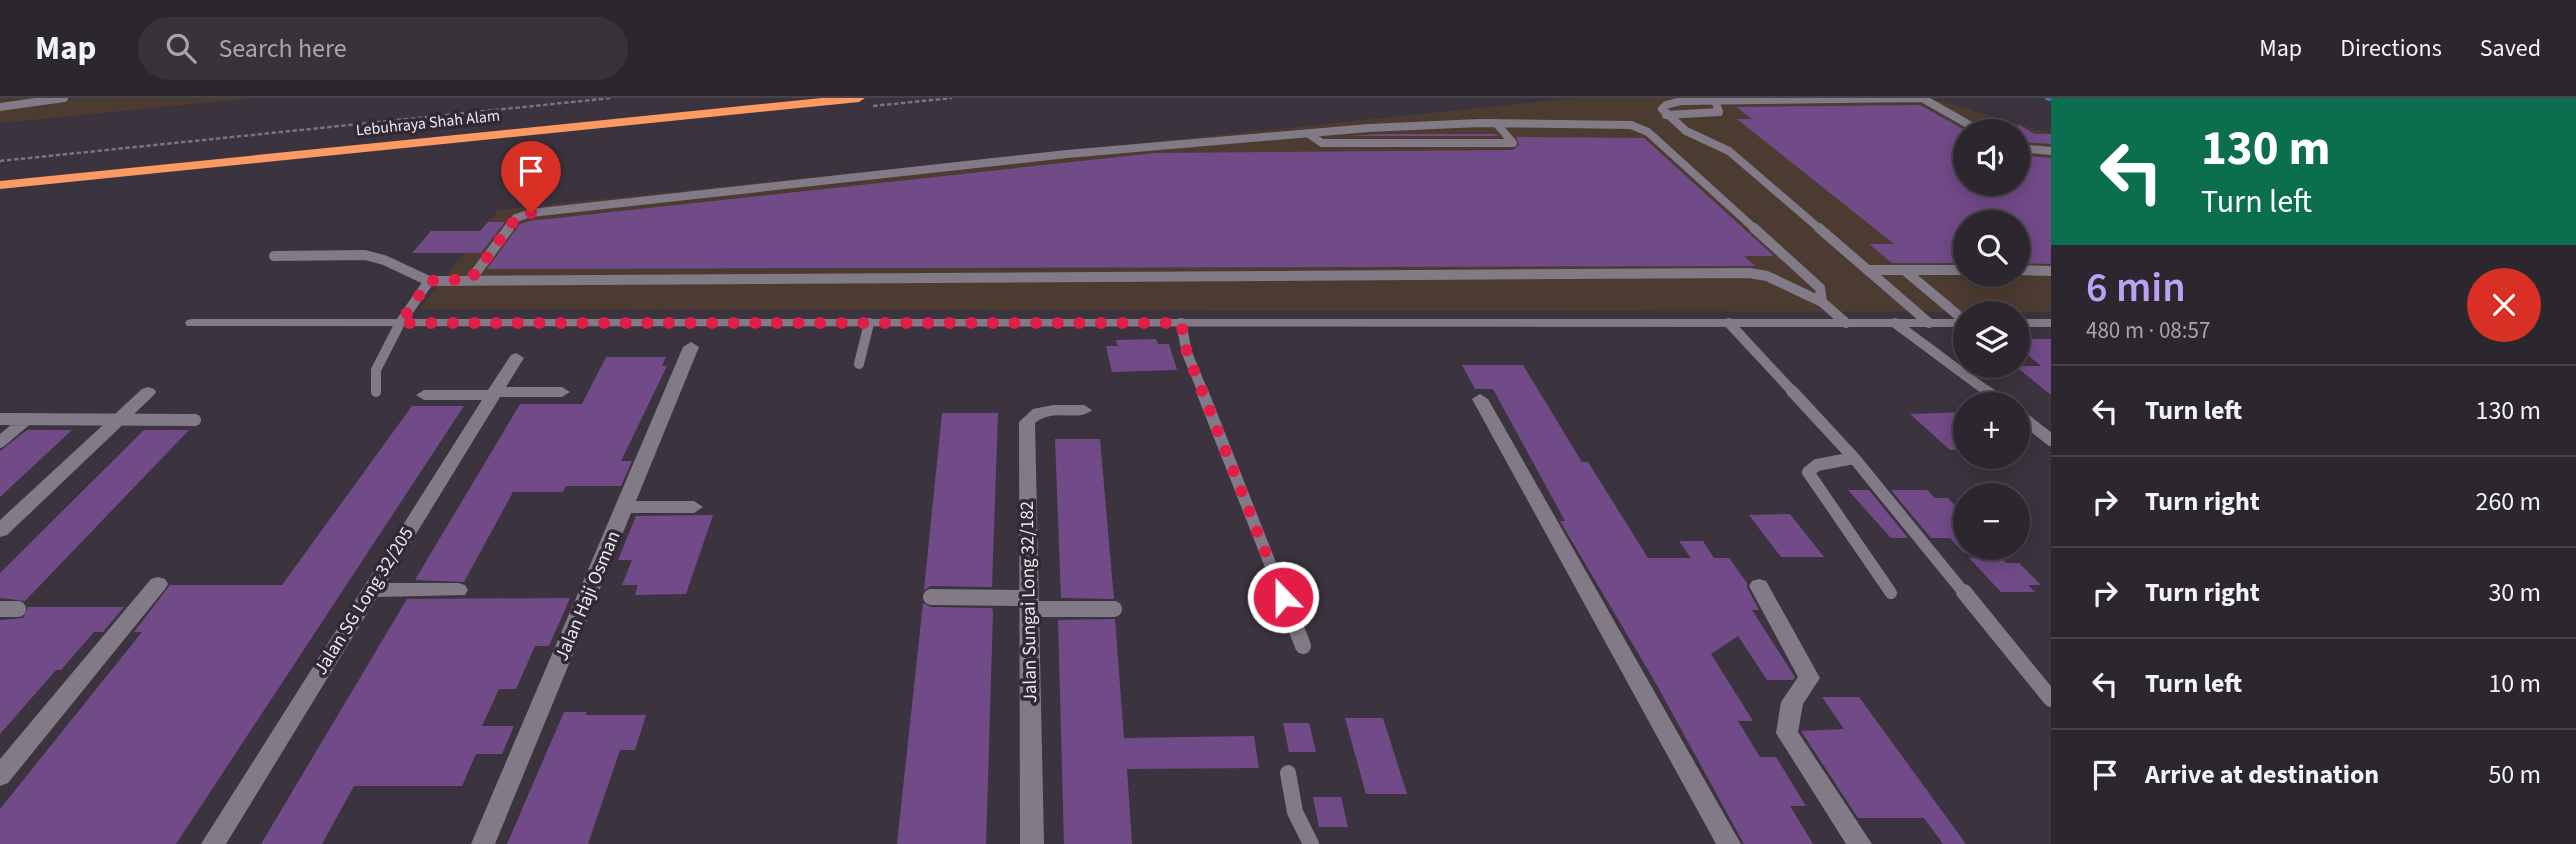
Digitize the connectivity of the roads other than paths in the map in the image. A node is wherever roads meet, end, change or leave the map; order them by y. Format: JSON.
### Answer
{"nodes":[{"id":1,"x":65,"y":98,"type":"edge"},
{"id":2,"x":723,"y":98,"type":"edge"},
{"id":3,"x":859,"y":98,"type":"edge"},
{"id":4,"x":1921,"y":98,"type":"edge"},
{"id":5,"x":0,"y":107,"type":"edge"},
{"id":6,"x":1959,"y":119,"type":"edge"},
{"id":7,"x":1496,"y":123,"type":"junction"},
{"id":8,"x":1308,"y":134,"type":"junction"},
{"id":9,"x":2030,"y":148,"type":"edge"},
{"id":10,"x":2050,"y":149,"type":"edge"},
{"id":11,"x":0,"y":174,"type":"edge"},
{"id":12,"x":0,"y":185,"type":"edge"},
{"id":13,"x":274,"y":256,"type":"dead end"},
{"id":14,"x":1867,"y":270,"type":"junction"},
{"id":15,"x":1904,"y":270,"type":"junction"},
{"id":16,"x":1953,"y":270,"type":"edge"},
{"id":17,"x":2030,"y":271,"type":"edge"},
{"id":18,"x":2051,"y":271,"type":"edge"},
{"id":19,"x":471,"y":279,"type":"junction"},
{"id":20,"x":429,"y":281,"type":"junction"},
{"id":21,"x":1822,"y":302,"type":"junction"},
{"id":22,"x":1953,"y":312,"type":"edge"},
{"id":23,"x":1953,"y":322,"type":"edge"},
{"id":24,"x":192,"y":323,"type":"dead end"},
{"id":25,"x":400,"y":323,"type":"junction"},
{"id":26,"x":869,"y":323,"type":"junction"},
{"id":27,"x":1181,"y":323,"type":"junction"},
{"id":28,"x":1729,"y":323,"type":"junction"},
{"id":29,"x":1846,"y":323,"type":"junction"},
{"id":30,"x":1895,"y":323,"type":"junction"},
{"id":31,"x":1929,"y":323,"type":"junction"},
{"id":32,"x":2030,"y":323,"type":"edge"},
{"id":33,"x":2051,"y":323,"type":"edge"},
{"id":34,"x":691,"y":347,"type":"dead end"},
{"id":35,"x":516,"y":358,"type":"dead end"},
{"id":36,"x":859,"y":364,"type":"dead end"},
{"id":37,"x":148,"y":391,"type":"dead end"},
{"id":38,"x":562,"y":392,"type":"dead end"},
{"id":39,"x":1988,"y":392,"type":"edge"},
{"id":40,"x":376,"y":393,"type":"dead end"},
{"id":41,"x":494,"y":394,"type":"junction"},
{"id":42,"x":424,"y":396,"type":"dead end"},
{"id":43,"x":1480,"y":399,"type":"dead end"},
{"id":44,"x":1084,"y":410,"type":"dead end"},
{"id":45,"x":0,"y":419,"type":"edge"},
{"id":46,"x":27,"y":419,"type":"junction"},
{"id":47,"x":119,"y":419,"type":"junction"},
{"id":48,"x":195,"y":420,"type":"dead end"},
{"id":49,"x":2030,"y":423,"type":"edge"},
{"id":50,"x":2051,"y":440,"type":"edge"},
{"id":51,"x":0,"y":442,"type":"edge"},
{"id":52,"x":1854,"y":458,"type":"junction"},
{"id":53,"x":626,"y":507,"type":"junction"},
{"id":54,"x":694,"y":507,"type":"dead end"},
{"id":55,"x":0,"y":531,"type":"edge"},
{"id":56,"x":158,"y":584,"type":"dead end"},
{"id":57,"x":1759,"y":586,"type":"dead end"},
{"id":58,"x":371,"y":590,"type":"junction"},
{"id":59,"x":458,"y":590,"type":"dead end"},
{"id":60,"x":1891,"y":593,"type":"dead end"},
{"id":61,"x":931,"y":597,"type":"dead end"},
{"id":62,"x":1029,"y":603,"type":"junction"},
{"id":63,"x":18,"y":609,"type":"dead end"},
{"id":64,"x":1114,"y":609,"type":"dead end"},
{"id":65,"x":0,"y":610,"type":"edge"},
{"id":66,"x":1303,"y":646,"type":"dead end"},
{"id":67,"x":2051,"y":699,"type":"edge"},
{"id":68,"x":1288,"y":773,"type":"dead end"},
{"id":69,"x":0,"y":776,"type":"edge"},
{"id":70,"x":213,"y":844,"type":"edge"},
{"id":71,"x":483,"y":844,"type":"edge"},
{"id":72,"x":1032,"y":844,"type":"edge"},
{"id":73,"x":1311,"y":844,"type":"edge"},
{"id":74,"x":1729,"y":844,"type":"edge"},
{"id":75,"x":1860,"y":844,"type":"edge"}],
"edges":[{"from":1,"to":5,"type":"lane"},
{"from":2,"to":11,"type":"highway","name":"Lebuhraya Shah Alam"},
{"from":3,"to":12,"type":"highway","name":"Lebuhraya Shah Alam"},
{"from":4,"to":6,"type":"lane"},
{"from":4,"to":14,"type":"lane"},
{"from":7,"to":8,"type":"lane"},
{"from":7,"to":8,"type":"lane"},
{"from":7,"to":21,"type":"lane"},
{"from":8,"to":19,"type":"lane"},
{"from":9,"to":10,"type":"lane"},
{"from":13,"to":20,"type":"lane"},
{"from":14,"to":15,"type":"lane"},
{"from":14,"to":31,"type":"lane"},
{"from":15,"to":16,"type":"lane"},
{"from":15,"to":22,"type":"lane"},
{"from":17,"to":18,"type":"lane"},
{"from":19,"to":20,"type":"lane"},
{"from":19,"to":21,"type":"lane"},
{"from":20,"to":25,"type":"lane"},
{"from":21,"to":29,"type":"lane"},
{"from":23,"to":31,"type":"street"},
{"from":24,"to":25,"type":"street"},
{"from":25,"to":26,"type":"street"},
{"from":25,"to":40,"type":"lane"},
{"from":26,"to":27,"type":"street"},
{"from":26,"to":36,"type":"lane"},
{"from":27,"to":28,"type":"street"},
{"from":27,"to":66,"type":"lane"},
{"from":28,"to":29,"type":"street"},
{"from":28,"to":52,"type":"lane"},
{"from":29,"to":30,"type":"street"},
{"from":30,"to":31,"type":"street"},
{"from":30,"to":39,"type":"lane"},
{"from":32,"to":33,"type":"street"},
{"from":34,"to":53,"type":"street","name":"Jalan Haji Osman"},
{"from":35,"to":41,"type":"street","name":"Jalan SG Long 32/205"},
{"from":37,"to":47,"type":"street"},
{"from":38,"to":41,"type":"street"},
{"from":41,"to":42,"type":"street"},
{"from":41,"to":58,"type":"street","name":"Jalan SG Long 32/205"},
{"from":43,"to":74,"type":"street"},
{"from":44,"to":62,"type":"street","name":"Jalan Sungai Long 32/182"},
{"from":45,"to":46,"type":"lane"},
{"from":46,"to":47,"type":"lane"},
{"from":46,"to":51,"type":"lane"},
{"from":47,"to":48,"type":"lane"},
{"from":47,"to":55,"type":"street"},
{"from":49,"to":50,"type":"lane"},
{"from":52,"to":60,"type":"lane"},
{"from":52,"to":67,"type":"lane"},
{"from":53,"to":54,"type":"street"},
{"from":53,"to":71,"type":"street","name":"Jalan Haji Osman"},
{"from":56,"to":69,"type":"street"},
{"from":57,"to":75,"type":"street"},
{"from":58,"to":59,"type":"street"},
{"from":58,"to":70,"type":"street","name":"Jalan SG Long 32/205"},
{"from":61,"to":62,"type":"lane"},
{"from":62,"to":64,"type":"lane"},
{"from":62,"to":72,"type":"street","name":"Jalan Sungai Long 32/182"},
{"from":63,"to":65,"type":"lane"},
{"from":68,"to":73,"type":"lane"}]}
